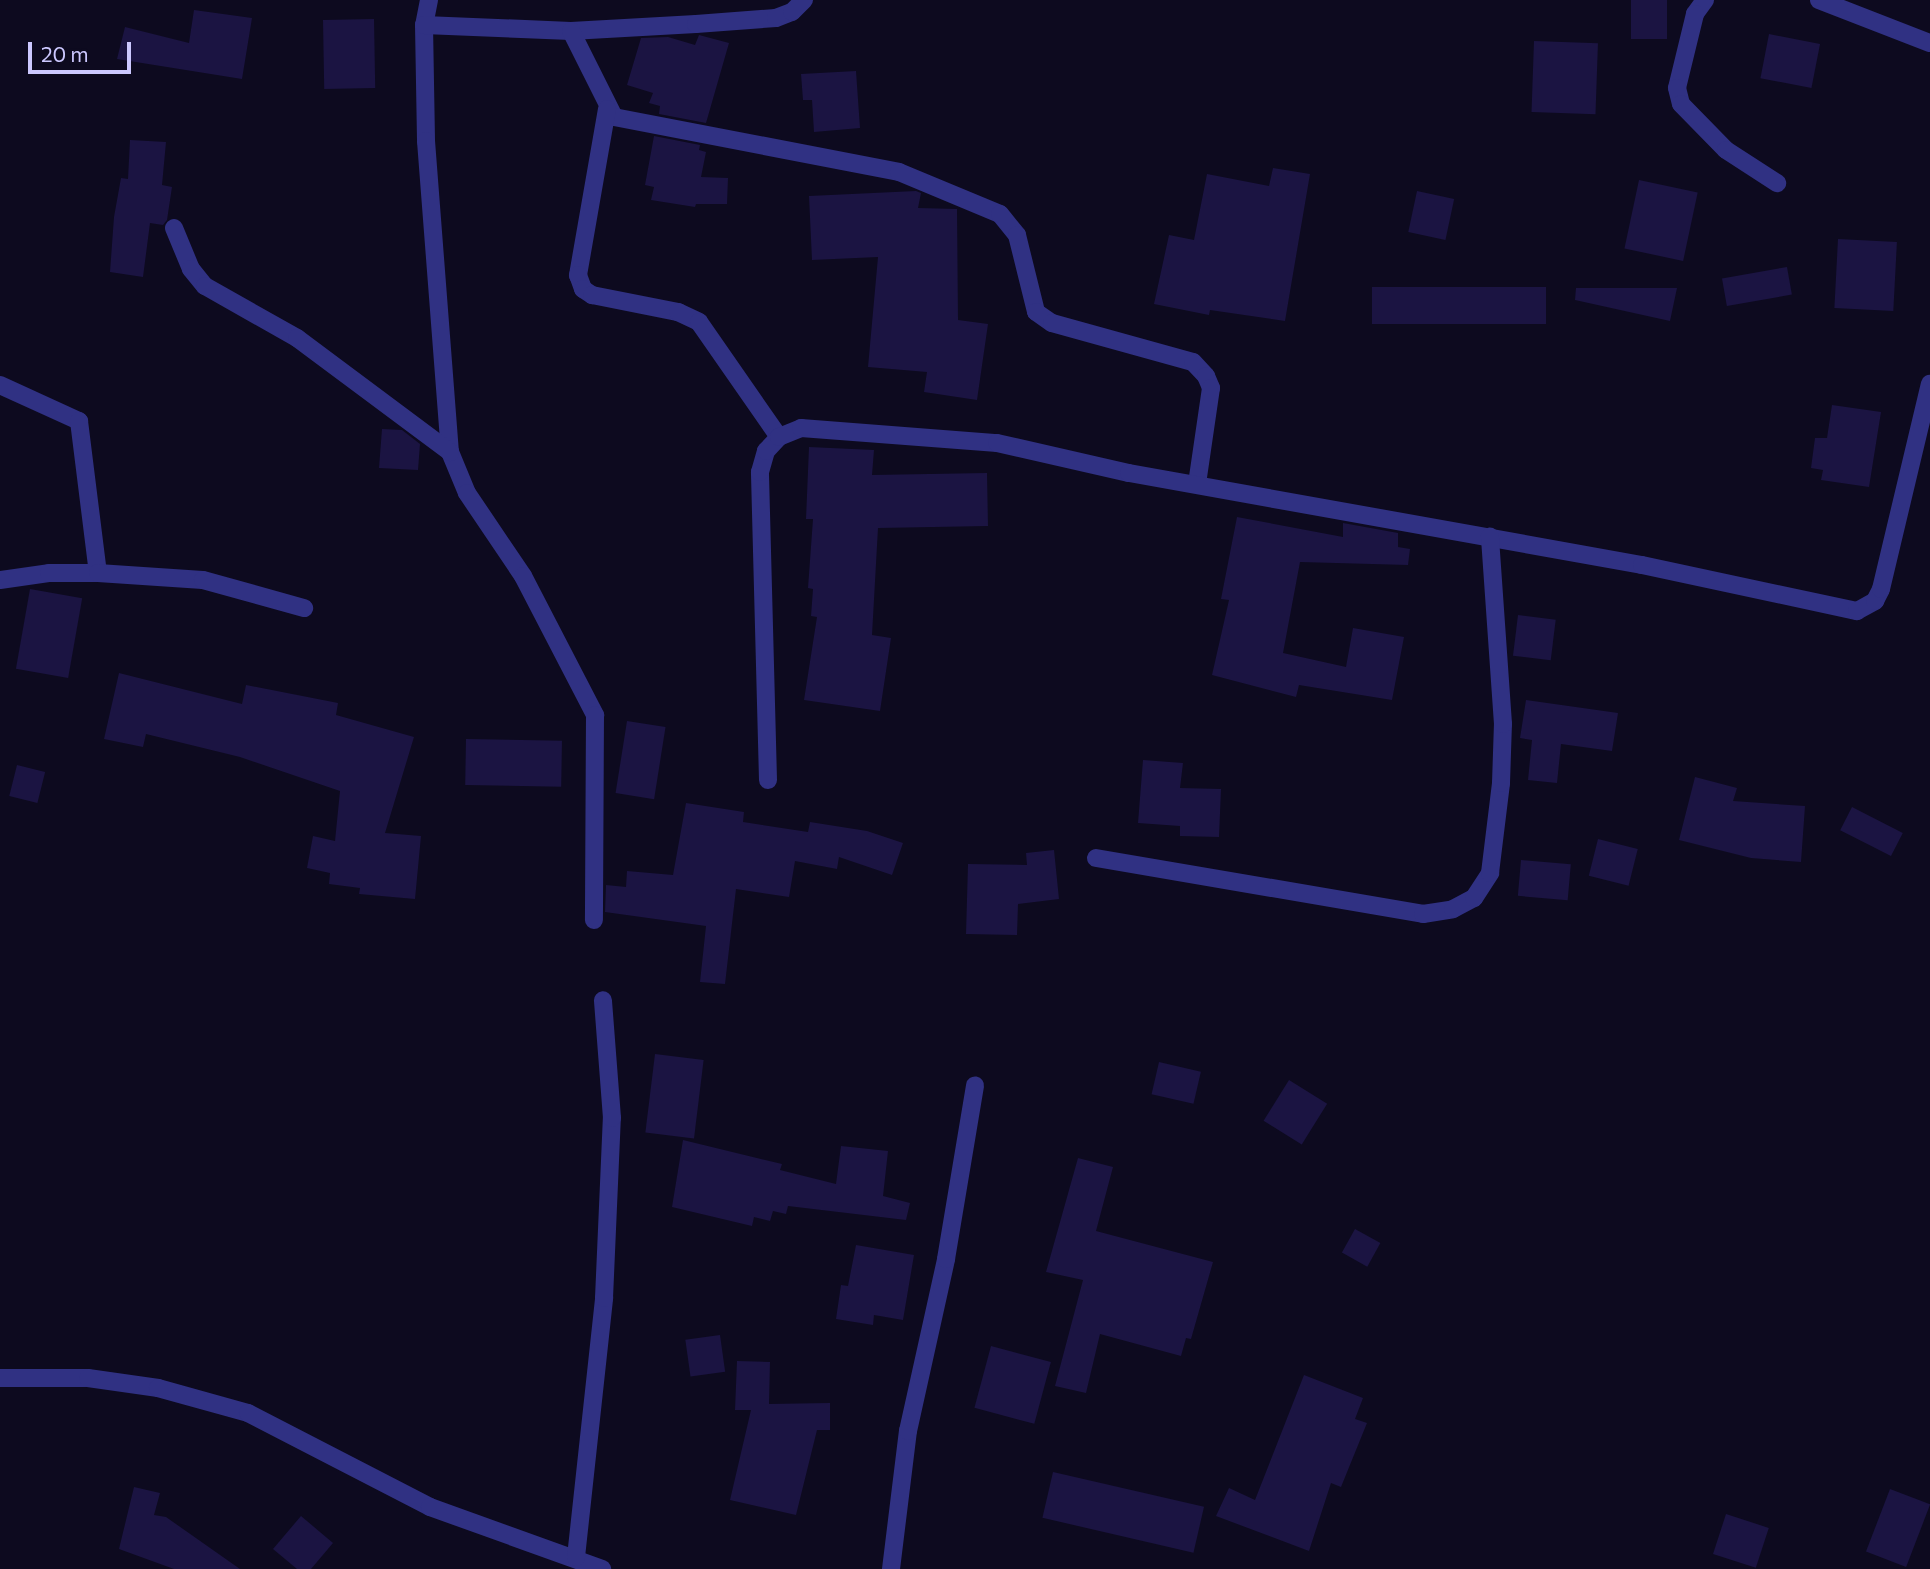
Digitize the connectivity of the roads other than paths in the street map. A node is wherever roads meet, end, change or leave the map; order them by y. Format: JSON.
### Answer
{"nodes":[{"id":1,"x":429,"y":0,"type":"edge"},
{"id":2,"x":804,"y":0,"type":"edge"},
{"id":3,"x":1705,"y":0,"type":"edge"},
{"id":4,"x":1819,"y":0,"type":"edge"},
{"id":5,"x":424,"y":25,"type":"junction"},
{"id":6,"x":571,"y":31,"type":"junction"},
{"id":7,"x":1930,"y":43,"type":"edge"},
{"id":8,"x":607,"y":109,"type":"junction"},
{"id":9,"x":1777,"y":183,"type":"dead end"},
{"id":10,"x":174,"y":228,"type":"dead end"},
{"id":11,"x":1930,"y":384,"type":"edge"},
{"id":12,"x":0,"y":385,"type":"edge"},
{"id":13,"x":779,"y":437,"type":"junction"},
{"id":14,"x":450,"y":452,"type":"junction"},
{"id":15,"x":1197,"y":484,"type":"junction"},
{"id":16,"x":1490,"y":536,"type":"junction"},
{"id":17,"x":98,"y":573,"type":"junction"},
{"id":18,"x":0,"y":580,"type":"edge"},
{"id":19,"x":304,"y":608,"type":"dead end"},
{"id":20,"x":768,"y":780,"type":"dead end"},
{"id":21,"x":1096,"y":858,"type":"dead end"},
{"id":22,"x":594,"y":919,"type":"dead end"},
{"id":23,"x":603,"y":1000,"type":"dead end"},
{"id":24,"x":975,"y":1085,"type":"dead end"},
{"id":25,"x":0,"y":1377,"type":"edge"},
{"id":26,"x":576,"y":1557,"type":"junction"},
{"id":27,"x":602,"y":1569,"type":"edge"},
{"id":28,"x":891,"y":1569,"type":"edge"}],
"edges":[{"from":1,"to":5,"type":"street"},
{"from":2,"to":6,"type":"street"},
{"from":3,"to":9,"type":"street"},
{"from":4,"to":7,"type":"street"},
{"from":5,"to":6,"type":"street"},
{"from":5,"to":14,"type":"street"},
{"from":6,"to":8,"type":"street"},
{"from":8,"to":13,"type":"street"},
{"from":8,"to":15,"type":"street"},
{"from":10,"to":14,"type":"street"},
{"from":11,"to":16,"type":"street"},
{"from":12,"to":17,"type":"street"},
{"from":13,"to":15,"type":"street"},
{"from":13,"to":20,"type":"street"},
{"from":14,"to":22,"type":"street"},
{"from":15,"to":16,"type":"street"},
{"from":16,"to":21,"type":"street"},
{"from":17,"to":18,"type":"street"},
{"from":17,"to":19,"type":"street"},
{"from":23,"to":26,"type":"street"},
{"from":24,"to":28,"type":"street"},
{"from":25,"to":26,"type":"street"},
{"from":26,"to":27,"type":"street"}]}
